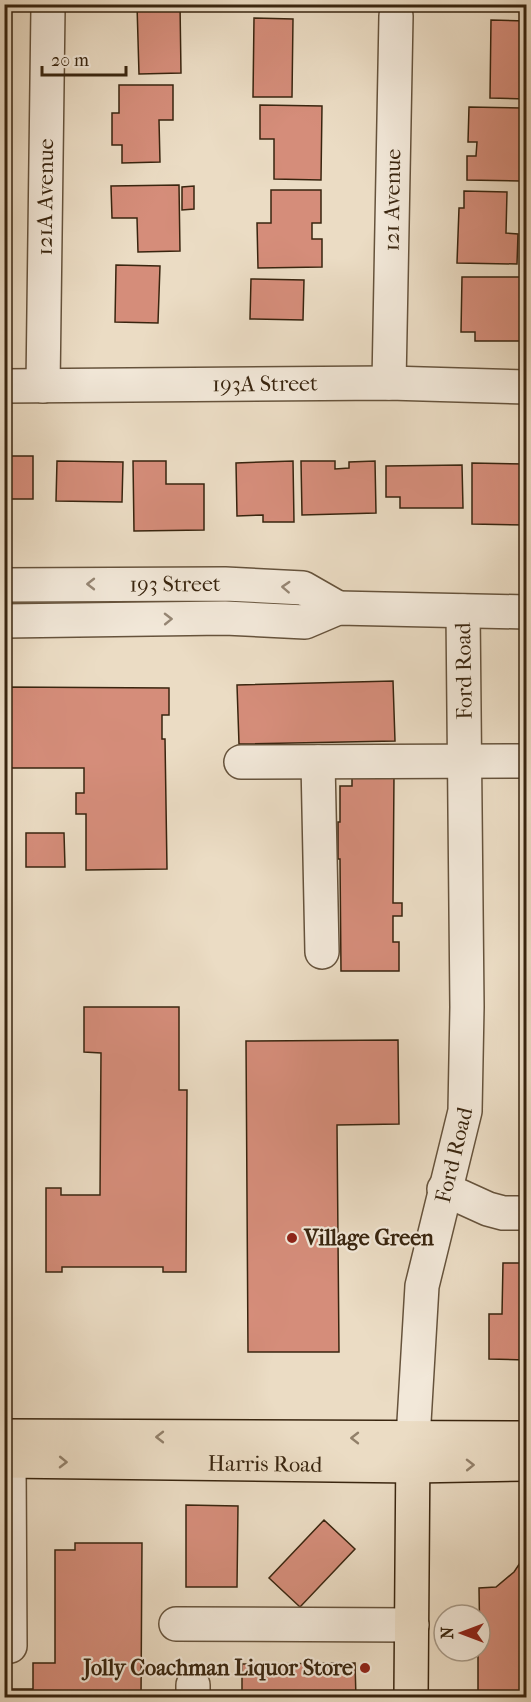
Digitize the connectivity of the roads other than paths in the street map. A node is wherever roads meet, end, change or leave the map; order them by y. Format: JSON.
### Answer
{"nodes":[{"id":1,"x":48,"y":9,"type":"dead end"},
{"id":2,"x":396,"y":15,"type":"dead end"},
{"id":3,"x":389,"y":383,"type":"junction"},
{"id":4,"x":4,"y":386,"type":"edge"},
{"id":5,"x":43,"y":386,"type":"junction"},
{"id":6,"x":526,"y":387,"type":"edge"},
{"id":7,"x":4,"y":585,"type":"edge"},
{"id":8,"x":338,"y":609,"type":"junction"},
{"id":9,"x":464,"y":611,"type":"junction"},
{"id":10,"x":526,"y":612,"type":"edge"},
{"id":11,"x":4,"y":621,"type":"edge"},
{"id":12,"x":465,"y":760,"type":"junction"},
{"id":13,"x":526,"y":761,"type":"edge"},
{"id":14,"x":241,"y":762,"type":"dead end"},
{"id":15,"x":318,"y":762,"type":"junction"},
{"id":16,"x":322,"y":952,"type":"dead end"},
{"id":17,"x":444,"y":1189,"type":"junction"},
{"id":18,"x":526,"y":1213,"type":"edge"},
{"id":19,"x":526,"y":1438,"type":"edge"},
{"id":20,"x":413,"y":1452,"type":"junction"},
{"id":21,"x":6,"y":1453,"type":"edge"},
{"id":22,"x":526,"y":1464,"type":"edge"},
{"id":23,"x":176,"y":1624,"type":"dead end"},
{"id":24,"x":412,"y":1625,"type":"junction"},
{"id":25,"x":4,"y":1646,"type":"edge"},
{"id":26,"x":411,"y":1698,"type":"edge"}],
"edges":[{"from":1,"to":5,"type":"street","name":"121A Avenue"},
{"from":2,"to":3,"type":"street","name":"121 Avenue"},
{"from":3,"to":5,"type":"street","name":"193A Street"},
{"from":3,"to":6,"type":"street","name":"193A Street"},
{"from":4,"to":5,"type":"street","name":"193A Street"},
{"from":8,"to":7,"type":"street","name":"193 Street","one_way":true},
{"from":8,"to":9,"type":"street","name":"193 Street"},
{"from":11,"to":8,"type":"street","name":"193 Street","one_way":true},
{"from":9,"to":10,"type":"street","name":"193 Street"},
{"from":9,"to":12,"type":"street","name":"Ford Road"},
{"from":12,"to":13,"type":"street"},
{"from":12,"to":15,"type":"street"},
{"from":12,"to":17,"type":"street","name":"Ford Road"},
{"from":14,"to":15,"type":"street"},
{"from":15,"to":16,"type":"street"},
{"from":17,"to":18,"type":"street"},
{"from":17,"to":20,"type":"street","name":"Ford Road"},
{"from":19,"to":20,"type":"main road","name":"Harris Road"},
{"from":20,"to":21,"type":"main road","name":"Harris Road"},
{"from":20,"to":22,"type":"main road","name":"Harris Road","one_way":true},
{"from":20,"to":24,"type":"main road","name":"Ford Road"},
{"from":21,"to":25,"type":"street"},
{"from":23,"to":24,"type":"street"},
{"from":24,"to":26,"type":"main road","name":"Ford Road"}]}
